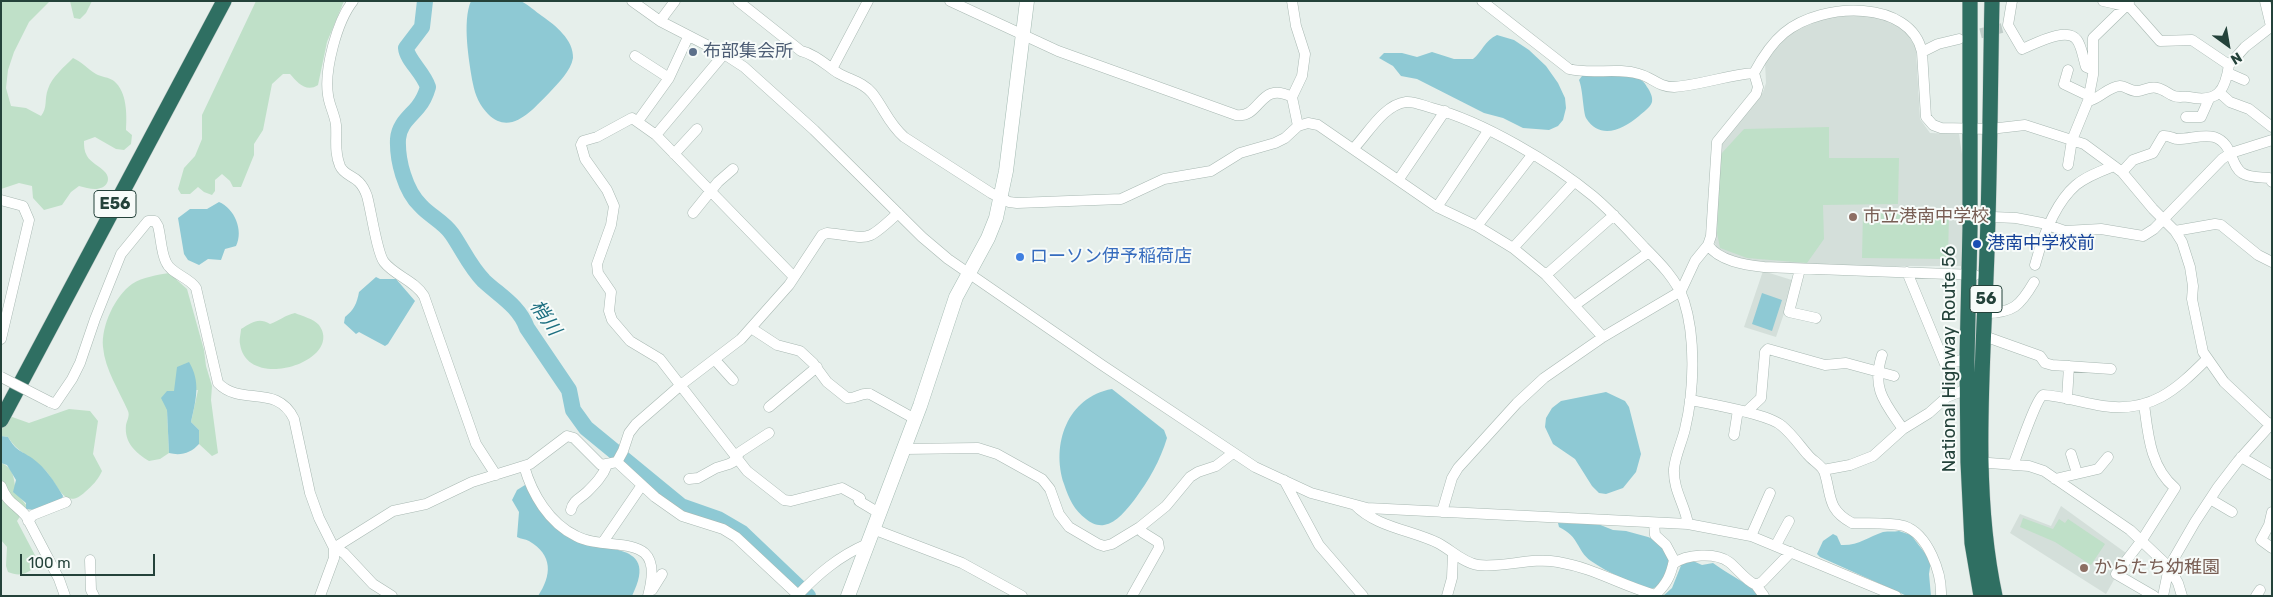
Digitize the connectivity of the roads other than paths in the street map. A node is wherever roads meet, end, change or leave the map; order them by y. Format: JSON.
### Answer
{"nodes":[{"id":1,"x":224,"y":1,"type":"edge"},
{"id":2,"x":353,"y":1,"type":"edge"},
{"id":3,"x":632,"y":1,"type":"edge"},
{"id":4,"x":675,"y":1,"type":"edge"},
{"id":5,"x":738,"y":1,"type":"edge"},
{"id":6,"x":868,"y":1,"type":"edge"},
{"id":7,"x":950,"y":1,"type":"edge"},
{"id":8,"x":1027,"y":1,"type":"edge"},
{"id":9,"x":1292,"y":1,"type":"edge"},
{"id":10,"x":1482,"y":1,"type":"edge"},
{"id":11,"x":1970,"y":1,"type":"edge"},
{"id":12,"x":1992,"y":1,"type":"edge"},
{"id":13,"x":2012,"y":1,"type":"edge"},
{"id":14,"x":2103,"y":1,"type":"edge"},
{"id":15,"x":2264,"y":1,"type":"edge"},
{"id":16,"x":2124,"y":3,"type":"edge"},
{"id":17,"x":1886,"y":5,"type":"edge"},
{"id":18,"x":660,"y":21,"type":"junction"},
{"id":19,"x":2271,"y":26,"type":"edge"},
{"id":20,"x":1023,"y":36,"type":"junction"},
{"id":21,"x":688,"y":37,"type":"junction"},
{"id":22,"x":1959,"y":39,"type":"tunnel mouth"},
{"id":23,"x":1922,"y":52,"type":"junction"},
{"id":24,"x":724,"y":54,"type":"junction"},
{"id":25,"x":635,"y":56,"type":"dead end"},
{"id":26,"x":832,"y":68,"type":"junction"},
{"id":27,"x":2228,"y":69,"type":"junction"},
{"id":28,"x":2068,"y":70,"type":"dead end"},
{"id":29,"x":2093,"y":70,"type":"junction"},
{"id":30,"x":1754,"y":73,"type":"junction"},
{"id":31,"x":669,"y":78,"type":"junction"},
{"id":32,"x":2244,"y":80,"type":"dead end"},
{"id":33,"x":2220,"y":93,"type":"junction"},
{"id":34,"x":1292,"y":98,"type":"junction"},
{"id":35,"x":2089,"y":98,"type":"junction"},
{"id":36,"x":2209,"y":99,"type":"junction"},
{"id":37,"x":1445,"y":111,"type":"junction"},
{"id":38,"x":2186,"y":117,"type":"dead end"},
{"id":39,"x":638,"y":121,"type":"junction"},
{"id":40,"x":1298,"y":126,"type":"junction"},
{"id":41,"x":2272,"y":127,"type":"edge"},
{"id":42,"x":697,"y":129,"type":"dead end"},
{"id":43,"x":1970,"y":129,"type":"junction"},
{"id":44,"x":1990,"y":129,"type":"junction"},
{"id":45,"x":1488,"y":131,"type":"junction"},
{"id":46,"x":656,"y":135,"type":"junction"},
{"id":47,"x":2072,"y":140,"type":"junction"},
{"id":48,"x":2272,"y":140,"type":"edge"},
{"id":49,"x":1353,"y":148,"type":"junction"},
{"id":50,"x":2231,"y":153,"type":"junction"},
{"id":51,"x":674,"y":154,"type":"junction"},
{"id":52,"x":1532,"y":155,"type":"junction"},
{"id":53,"x":2068,"y":165,"type":"dead end"},
{"id":54,"x":732,"y":168,"type":"dead end"},
{"id":55,"x":2118,"y":169,"type":"junction"},
{"id":56,"x":1400,"y":180,"type":"junction"},
{"id":57,"x":1574,"y":182,"type":"junction"},
{"id":58,"x":2272,"y":182,"type":"edge"},
{"id":59,"x":711,"y":192,"type":"junction"},
{"id":60,"x":1002,"y":199,"type":"junction"},
{"id":61,"x":1,"y":200,"type":"edge"},
{"id":62,"x":1438,"y":207,"type":"junction"},
{"id":63,"x":693,"y":213,"type":"dead end"},
{"id":64,"x":898,"y":213,"type":"junction"},
{"id":65,"x":1614,"y":215,"type":"junction"},
{"id":66,"x":1970,"y":216,"type":"junction"},
{"id":67,"x":1989,"y":217,"type":"junction"},
{"id":68,"x":2163,"y":219,"type":"junction"},
{"id":69,"x":1477,"y":226,"type":"junction"},
{"id":70,"x":2050,"y":226,"type":"junction"},
{"id":71,"x":2175,"y":231,"type":"junction"},
{"id":72,"x":1708,"y":245,"type":"junction"},
{"id":73,"x":1513,"y":248,"type":"junction"},
{"id":74,"x":1649,"y":252,"type":"junction"},
{"id":75,"x":2272,"y":262,"type":"edge"},
{"id":76,"x":2035,"y":265,"type":"dead end"},
{"id":77,"x":1800,"y":269,"type":"junction"},
{"id":78,"x":1907,"y":272,"type":"junction"},
{"id":79,"x":968,"y":273,"type":"junction"},
{"id":80,"x":1969,"y":274,"type":"junction"},
{"id":81,"x":1546,"y":275,"type":"junction"},
{"id":82,"x":1986,"y":275,"type":"junction"},
{"id":83,"x":794,"y":277,"type":"junction"},
{"id":84,"x":2034,"y":282,"type":"dead end"},
{"id":85,"x":1681,"y":291,"type":"junction"},
{"id":86,"x":1575,"y":305,"type":"junction"},
{"id":87,"x":1985,"y":313,"type":"junction"},
{"id":88,"x":1816,"y":318,"type":"dead end"},
{"id":89,"x":751,"y":328,"type":"junction"},
{"id":90,"x":1984,"y":336,"type":"junction"},
{"id":91,"x":1603,"y":337,"type":"junction"},
{"id":92,"x":1,"y":338,"type":"edge"},
{"id":93,"x":1882,"y":355,"type":"dead end"},
{"id":94,"x":1967,"y":359,"type":"junction"},
{"id":95,"x":2207,"y":359,"type":"junction"},
{"id":96,"x":716,"y":360,"type":"junction"},
{"id":97,"x":2069,"y":366,"type":"junction"},
{"id":98,"x":816,"y":367,"type":"junction"},
{"id":99,"x":2111,"y":369,"type":"dead end"},
{"id":100,"x":1877,"y":372,"type":"junction"},
{"id":101,"x":1894,"y":376,"type":"dead end"},
{"id":102,"x":1,"y":377,"type":"edge"},
{"id":103,"x":733,"y":380,"type":"dead end"},
{"id":104,"x":682,"y":384,"type":"junction"},
{"id":105,"x":1967,"y":389,"type":"junction"},
{"id":106,"x":2067,"y":399,"type":"junction"},
{"id":107,"x":1690,"y":400,"type":"junction"},
{"id":108,"x":2144,"y":404,"type":"junction"},
{"id":109,"x":769,"y":407,"type":"dead end"},
{"id":110,"x":1742,"y":411,"type":"junction"},
{"id":111,"x":4,"y":413,"type":"edge"},
{"id":112,"x":916,"y":418,"type":"junction"},
{"id":113,"x":2271,"y":424,"type":"edge"},
{"id":114,"x":1903,"y":430,"type":"junction"},
{"id":115,"x":769,"y":433,"type":"dead end"},
{"id":116,"x":1734,"y":435,"type":"dead end"},
{"id":117,"x":904,"y":448,"type":"junction"},
{"id":118,"x":1233,"y":453,"type":"junction"},
{"id":119,"x":2071,"y":454,"type":"dead end"},
{"id":120,"x":737,"y":457,"type":"junction"},
{"id":121,"x":2108,"y":457,"type":"dead end"},
{"id":122,"x":2241,"y":457,"type":"junction"},
{"id":123,"x":1975,"y":462,"type":"junction"},
{"id":124,"x":612,"y":464,"type":"junction"},
{"id":125,"x":2013,"y":465,"type":"junction"},
{"id":126,"x":524,"y":466,"type":"junction"},
{"id":127,"x":1823,"y":470,"type":"junction"},
{"id":128,"x":2077,"y":474,"type":"junction"},
{"id":129,"x":496,"y":475,"type":"junction"},
{"id":130,"x":2272,"y":475,"type":"edge"},
{"id":131,"x":689,"y":479,"type":"dead end"},
{"id":132,"x":2055,"y":479,"type":"junction"},
{"id":133,"x":1284,"y":480,"type":"junction"},
{"id":134,"x":642,"y":484,"type":"junction"},
{"id":135,"x":1,"y":486,"type":"edge"},
{"id":136,"x":1770,"y":493,"type":"dead end"},
{"id":137,"x":2210,"y":499,"type":"junction"},
{"id":138,"x":66,"y":502,"type":"dead end"},
{"id":139,"x":1355,"y":505,"type":"junction"},
{"id":140,"x":571,"y":510,"type":"dead end"},
{"id":141,"x":1442,"y":512,"type":"junction"},
{"id":142,"x":2232,"y":512,"type":"dead end"},
{"id":143,"x":2272,"y":512,"type":"edge"},
{"id":144,"x":879,"y":513,"type":"junction"},
{"id":145,"x":28,"y":521,"type":"junction"},
{"id":146,"x":1789,"y":521,"type":"dead end"},
{"id":147,"x":1654,"y":523,"type":"junction"},
{"id":148,"x":1688,"y":524,"type":"junction"},
{"id":149,"x":1140,"y":527,"type":"junction"},
{"id":150,"x":873,"y":529,"type":"junction"},
{"id":151,"x":1751,"y":536,"type":"junction"},
{"id":152,"x":2142,"y":540,"type":"junction"},
{"id":153,"x":603,"y":542,"type":"junction"},
{"id":154,"x":867,"y":544,"type":"junction"},
{"id":155,"x":1776,"y":545,"type":"junction"},
{"id":156,"x":334,"y":548,"type":"junction"},
{"id":157,"x":2272,"y":548,"type":"edge"},
{"id":158,"x":1453,"y":552,"type":"junction"},
{"id":159,"x":1791,"y":552,"type":"junction"},
{"id":160,"x":90,"y":560,"type":"dead end"},
{"id":161,"x":1673,"y":564,"type":"junction"},
{"id":162,"x":2169,"y":567,"type":"junction"},
{"id":163,"x":662,"y":574,"type":"dead end"},
{"id":164,"x":1756,"y":585,"type":"junction"},
{"id":165,"x":800,"y":593,"type":"edge"},
{"id":166,"x":1655,"y":595,"type":"edge"},
{"id":167,"x":65,"y":596,"type":"edge"},
{"id":168,"x":94,"y":596,"type":"edge"},
{"id":169,"x":320,"y":596,"type":"edge"},
{"id":170,"x":392,"y":596,"type":"edge"},
{"id":171,"x":648,"y":596,"type":"edge"},
{"id":172,"x":848,"y":596,"type":"edge"},
{"id":173,"x":1022,"y":596,"type":"edge"},
{"id":174,"x":1132,"y":596,"type":"edge"},
{"id":175,"x":1363,"y":596,"type":"edge"},
{"id":176,"x":1446,"y":596,"type":"edge"},
{"id":177,"x":1764,"y":596,"type":"edge"},
{"id":178,"x":1896,"y":596,"type":"edge"},
{"id":179,"x":1942,"y":596,"type":"edge"},
{"id":180,"x":1981,"y":596,"type":"edge"},
{"id":181,"x":1995,"y":596,"type":"edge"},
{"id":182,"x":2154,"y":596,"type":"edge"},
{"id":183,"x":2163,"y":596,"type":"edge"},
{"id":184,"x":2182,"y":596,"type":"edge"}],
"edges":[{"from":1,"to":111,"type":"highway","number":"E56"},
{"from":2,"to":129,"type":"street"},
{"from":3,"to":18,"type":"street"},
{"from":4,"to":18,"type":"street"},
{"from":5,"to":26,"type":"street"},
{"from":6,"to":26,"type":"street"},
{"from":7,"to":20,"type":"street"},
{"from":8,"to":20,"type":"street"},
{"from":9,"to":34,"type":"street"},
{"from":10,"to":30,"type":"street"},
{"from":11,"to":43,"type":"highway","name":"National Highway Route 56","number":"56"},
{"from":12,"to":44,"type":"highway","name":"National Highway Route 56","number":"56"},
{"from":13,"to":29,"type":"street"},
{"from":14,"to":16,"type":"street"},
{"from":15,"to":19,"type":"street"},
{"from":16,"to":27,"type":"street"},
{"from":16,"to":29,"type":"street"},
{"from":17,"to":23,"type":"street"},
{"from":17,"to":30,"type":"street"},
{"from":18,"to":21,"type":"street"},
{"from":19,"to":27,"type":"street"},
{"from":20,"to":34,"type":"street"},
{"from":20,"to":60,"type":"street"},
{"from":21,"to":24,"type":"street"},
{"from":21,"to":31,"type":"street"},
{"from":22,"to":23,"type":"street"},
{"from":23,"to":43,"type":"street"},
{"from":24,"to":46,"type":"street"},
{"from":24,"to":64,"type":"street"},
{"from":25,"to":31,"type":"street"},
{"from":26,"to":60,"type":"street"},
{"from":27,"to":32,"type":"street"},
{"from":27,"to":33,"type":"street"},
{"from":28,"to":35,"type":"street"},
{"from":29,"to":35,"type":"street"},
{"from":30,"to":72,"type":"street"},
{"from":31,"to":39,"type":"street"},
{"from":33,"to":36,"type":"street"},
{"from":33,"to":41,"type":"street"},
{"from":34,"to":40,"type":"street"},
{"from":35,"to":36,"type":"street"},
{"from":35,"to":47,"type":"street"},
{"from":36,"to":38,"type":"street"},
{"from":37,"to":45,"type":"street"},
{"from":37,"to":49,"type":"street"},
{"from":37,"to":56,"type":"street"},
{"from":39,"to":46,"type":"street"},
{"from":39,"to":104,"type":"street"},
{"from":40,"to":49,"type":"street"},
{"from":40,"to":60,"type":"street"},
{"from":42,"to":51,"type":"street"},
{"from":43,"to":44,"type":"street"},
{"from":43,"to":66,"type":"highway","name":"National Highway Route 56","number":"56"},
{"from":44,"to":47,"type":"street"},
{"from":44,"to":67,"type":"highway","name":"National Highway Route 56","number":"56"},
{"from":45,"to":52,"type":"street"},
{"from":45,"to":62,"type":"street"},
{"from":46,"to":51,"type":"street"},
{"from":47,"to":53,"type":"street"},
{"from":47,"to":55,"type":"street"},
{"from":48,"to":50,"type":"street"},
{"from":49,"to":56,"type":"street"},
{"from":50,"to":55,"type":"street"},
{"from":50,"to":58,"type":"street"},
{"from":50,"to":68,"type":"street"},
{"from":51,"to":59,"type":"street"},
{"from":52,"to":57,"type":"street"},
{"from":52,"to":69,"type":"street"},
{"from":54,"to":59,"type":"street"},
{"from":55,"to":68,"type":"street"},
{"from":55,"to":70,"type":"street"},
{"from":56,"to":62,"type":"street"},
{"from":57,"to":65,"type":"street"},
{"from":57,"to":73,"type":"street"},
{"from":59,"to":63,"type":"street"},
{"from":59,"to":83,"type":"street"},
{"from":60,"to":79,"type":"street"},
{"from":61,"to":92,"type":"street"},
{"from":62,"to":69,"type":"street"},
{"from":64,"to":79,"type":"street"},
{"from":64,"to":83,"type":"street"},
{"from":65,"to":74,"type":"street"},
{"from":65,"to":81,"type":"street"},
{"from":66,"to":67,"type":"street"},
{"from":66,"to":80,"type":"highway","name":"National Highway Route 56","number":"56"},
{"from":67,"to":70,"type":"street"},
{"from":67,"to":82,"type":"highway","name":"National Highway Route 56","number":"56"},
{"from":68,"to":70,"type":"street"},
{"from":68,"to":71,"type":"street"},
{"from":69,"to":73,"type":"street"},
{"from":70,"to":76,"type":"street"},
{"from":71,"to":75,"type":"street"},
{"from":71,"to":95,"type":"street"},
{"from":72,"to":77,"type":"street"},
{"from":72,"to":85,"type":"street"},
{"from":73,"to":81,"type":"street"},
{"from":74,"to":85,"type":"street"},
{"from":74,"to":86,"type":"street"},
{"from":77,"to":78,"type":"street"},
{"from":77,"to":88,"type":"street"},
{"from":78,"to":80,"type":"street"},
{"from":78,"to":94,"type":"street"},
{"from":79,"to":112,"type":"street"},
{"from":79,"to":118,"type":"street"},
{"from":80,"to":82,"type":"street"},
{"from":80,"to":94,"type":"highway","name":"National Highway Route 56","number":"56"},
{"from":81,"to":86,"type":"street"},
{"from":82,"to":87,"type":"highway","name":"National Highway Route 56","number":"56"},
{"from":83,"to":89,"type":"street"},
{"from":84,"to":87,"type":"street"},
{"from":85,"to":91,"type":"street"},
{"from":85,"to":107,"type":"street"},
{"from":86,"to":91,"type":"street"},
{"from":87,"to":90,"type":"highway","name":"National Highway Route 56","number":"56"},
{"from":89,"to":96,"type":"street"},
{"from":89,"to":98,"type":"street"},
{"from":90,"to":97,"type":"street"},
{"from":90,"to":123,"type":"highway","name":"National Highway Route 56","number":"56"},
{"from":91,"to":141,"type":"street"},
{"from":93,"to":100,"type":"street"},
{"from":94,"to":105,"type":"highway","name":"National Highway Route 56","number":"56"},
{"from":95,"to":108,"type":"street"},
{"from":95,"to":113,"type":"street"},
{"from":96,"to":103,"type":"street"},
{"from":96,"to":104,"type":"street"},
{"from":97,"to":99,"type":"street"},
{"from":97,"to":106,"type":"street"},
{"from":98,"to":109,"type":"street"},
{"from":98,"to":112,"type":"street"},
{"from":100,"to":101,"type":"street"},
{"from":100,"to":110,"type":"street"},
{"from":100,"to":114,"type":"street"},
{"from":102,"to":156,"type":"street","bridge":true},
{"from":104,"to":120,"type":"street"},
{"from":104,"to":124,"type":"street"},
{"from":105,"to":114,"type":"street"},
{"from":105,"to":123,"type":"highway","name":"National Highway Route 56","number":"56"},
{"from":106,"to":108,"type":"street"},
{"from":106,"to":125,"type":"street"},
{"from":107,"to":110,"type":"street"},
{"from":107,"to":148,"type":"street"},
{"from":108,"to":152,"type":"street"},
{"from":110,"to":116,"type":"street"},
{"from":110,"to":127,"type":"street"},
{"from":112,"to":117,"type":"street"},
{"from":113,"to":122,"type":"street"},
{"from":114,"to":127,"type":"street"},
{"from":115,"to":120,"type":"street"},
{"from":117,"to":144,"type":"street"},
{"from":117,"to":149,"type":"street"},
{"from":118,"to":133,"type":"street"},
{"from":118,"to":149,"type":"street"},
{"from":119,"to":128,"type":"street"},
{"from":120,"to":131,"type":"street"},
{"from":120,"to":144,"type":"street"},
{"from":121,"to":128,"type":"street"},
{"from":122,"to":130,"type":"street"},
{"from":122,"to":137,"type":"street"},
{"from":123,"to":125,"type":"street"},
{"from":123,"to":180,"type":"highway","name":"National Highway Route 56","number":"56"},
{"from":123,"to":181,"type":"highway","name":"National Highway Route 56","number":"56"},
{"from":124,"to":126,"type":"street"},
{"from":124,"to":134,"type":"street"},
{"from":124,"to":140,"type":"street"},
{"from":125,"to":132,"type":"street"},
{"from":126,"to":129,"type":"street"},
{"from":126,"to":153,"type":"street"},
{"from":127,"to":179,"type":"street"},
{"from":128,"to":132,"type":"street"},
{"from":129,"to":156,"type":"street"},
{"from":132,"to":152,"type":"street"},
{"from":133,"to":139,"type":"street"},
{"from":133,"to":175,"type":"street"},
{"from":134,"to":153,"type":"street"},
{"from":134,"to":165,"type":"street"},
{"from":135,"to":145,"type":"street"},
{"from":136,"to":151,"type":"street"},
{"from":137,"to":142,"type":"street"},
{"from":137,"to":162,"type":"street"},
{"from":138,"to":145,"type":"street"},
{"from":139,"to":141,"type":"street"},
{"from":139,"to":158,"type":"street"},
{"from":141,"to":147,"type":"street"},
{"from":143,"to":157,"type":"street"},
{"from":144,"to":150,"type":"street"},
{"from":145,"to":167,"type":"street"},
{"from":146,"to":155,"type":"street"},
{"from":147,"to":148,"type":"street"},
{"from":147,"to":161,"type":"street"},
{"from":148,"to":151,"type":"street"},
{"from":149,"to":174,"type":"street"},
{"from":150,"to":154,"type":"street"},
{"from":150,"to":173,"type":"street"},
{"from":151,"to":155,"type":"street"},
{"from":152,"to":162,"type":"street"},
{"from":152,"to":182,"type":"street"},
{"from":153,"to":171,"type":"street"},
{"from":154,"to":165,"type":"street"},
{"from":154,"to":172,"type":"street"},
{"from":155,"to":159,"type":"street"},
{"from":156,"to":169,"type":"street"},
{"from":156,"to":170,"type":"street"},
{"from":158,"to":166,"type":"street"},
{"from":158,"to":176,"type":"street"},
{"from":159,"to":164,"type":"street"},
{"from":159,"to":178,"type":"street"},
{"from":160,"to":168,"type":"street"},
{"from":161,"to":164,"type":"street"},
{"from":161,"to":166,"type":"street"},
{"from":162,"to":183,"type":"street"},
{"from":162,"to":184,"type":"street"},
{"from":163,"to":171,"type":"street"},
{"from":164,"to":177,"type":"street"}]}
